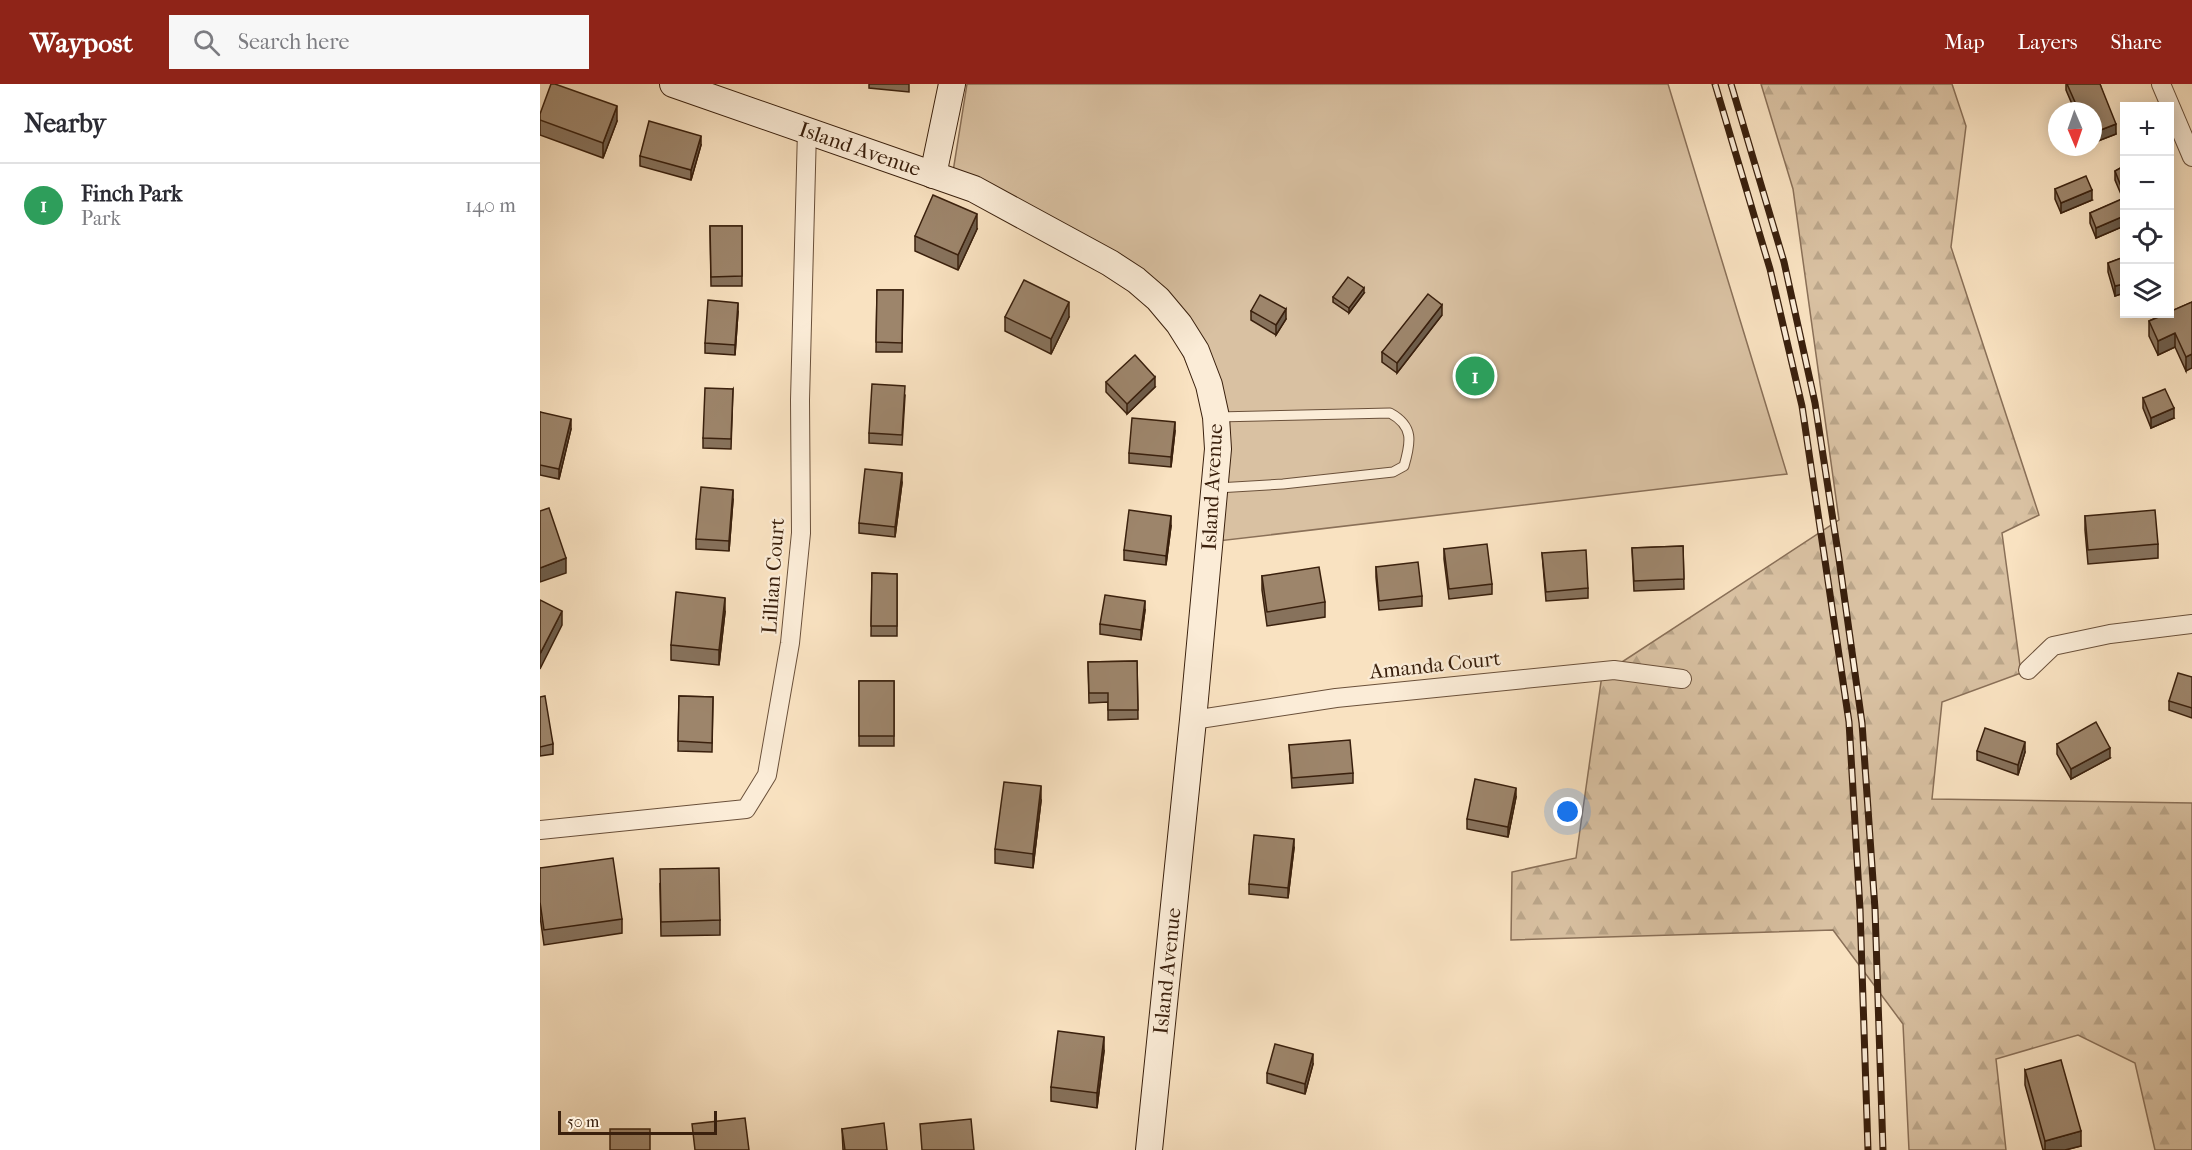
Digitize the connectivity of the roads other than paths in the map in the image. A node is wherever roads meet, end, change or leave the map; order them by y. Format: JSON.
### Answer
{"nodes":[{"id":1,"x":673,"y":84,"type":"edge"},
{"id":2,"x":952,"y":84,"type":"edge"},
{"id":3,"x":2161,"y":84,"type":"edge"},
{"id":4,"x":807,"y":130,"type":"junction"},
{"id":5,"x":2192,"y":157,"type":"edge"},
{"id":6,"x":933,"y":175,"type":"junction"},
{"id":7,"x":1216,"y":417,"type":"junction"},
{"id":8,"x":1214,"y":488,"type":"junction"},
{"id":9,"x":2192,"y":624,"type":"edge"},
{"id":10,"x":2028,"y":670,"type":"dead end"},
{"id":11,"x":1682,"y":679,"type":"dead end"},
{"id":12,"x":1193,"y":720,"type":"junction"},
{"id":13,"x":540,"y":830,"type":"edge"},
{"id":14,"x":1149,"y":1150,"type":"edge"}],
"edges":[{"from":1,"to":4,"type":"street","name":"Island Avenue"},
{"from":2,"to":6,"type":"street"},
{"from":3,"to":5,"type":"street"},
{"from":4,"to":6,"type":"street","name":"Island Avenue"},
{"from":4,"to":13,"type":"street","name":"Lillian Court"},
{"from":6,"to":7,"type":"street","name":"Island Avenue"},
{"from":7,"to":8,"type":"street","name":"Island Avenue"},
{"from":7,"to":8,"type":"lane"},
{"from":8,"to":12,"type":"street","name":"Island Avenue"},
{"from":9,"to":10,"type":"street"},
{"from":11,"to":12,"type":"street","name":"Amanda Court"},
{"from":12,"to":14,"type":"street","name":"Island Avenue"}]}
